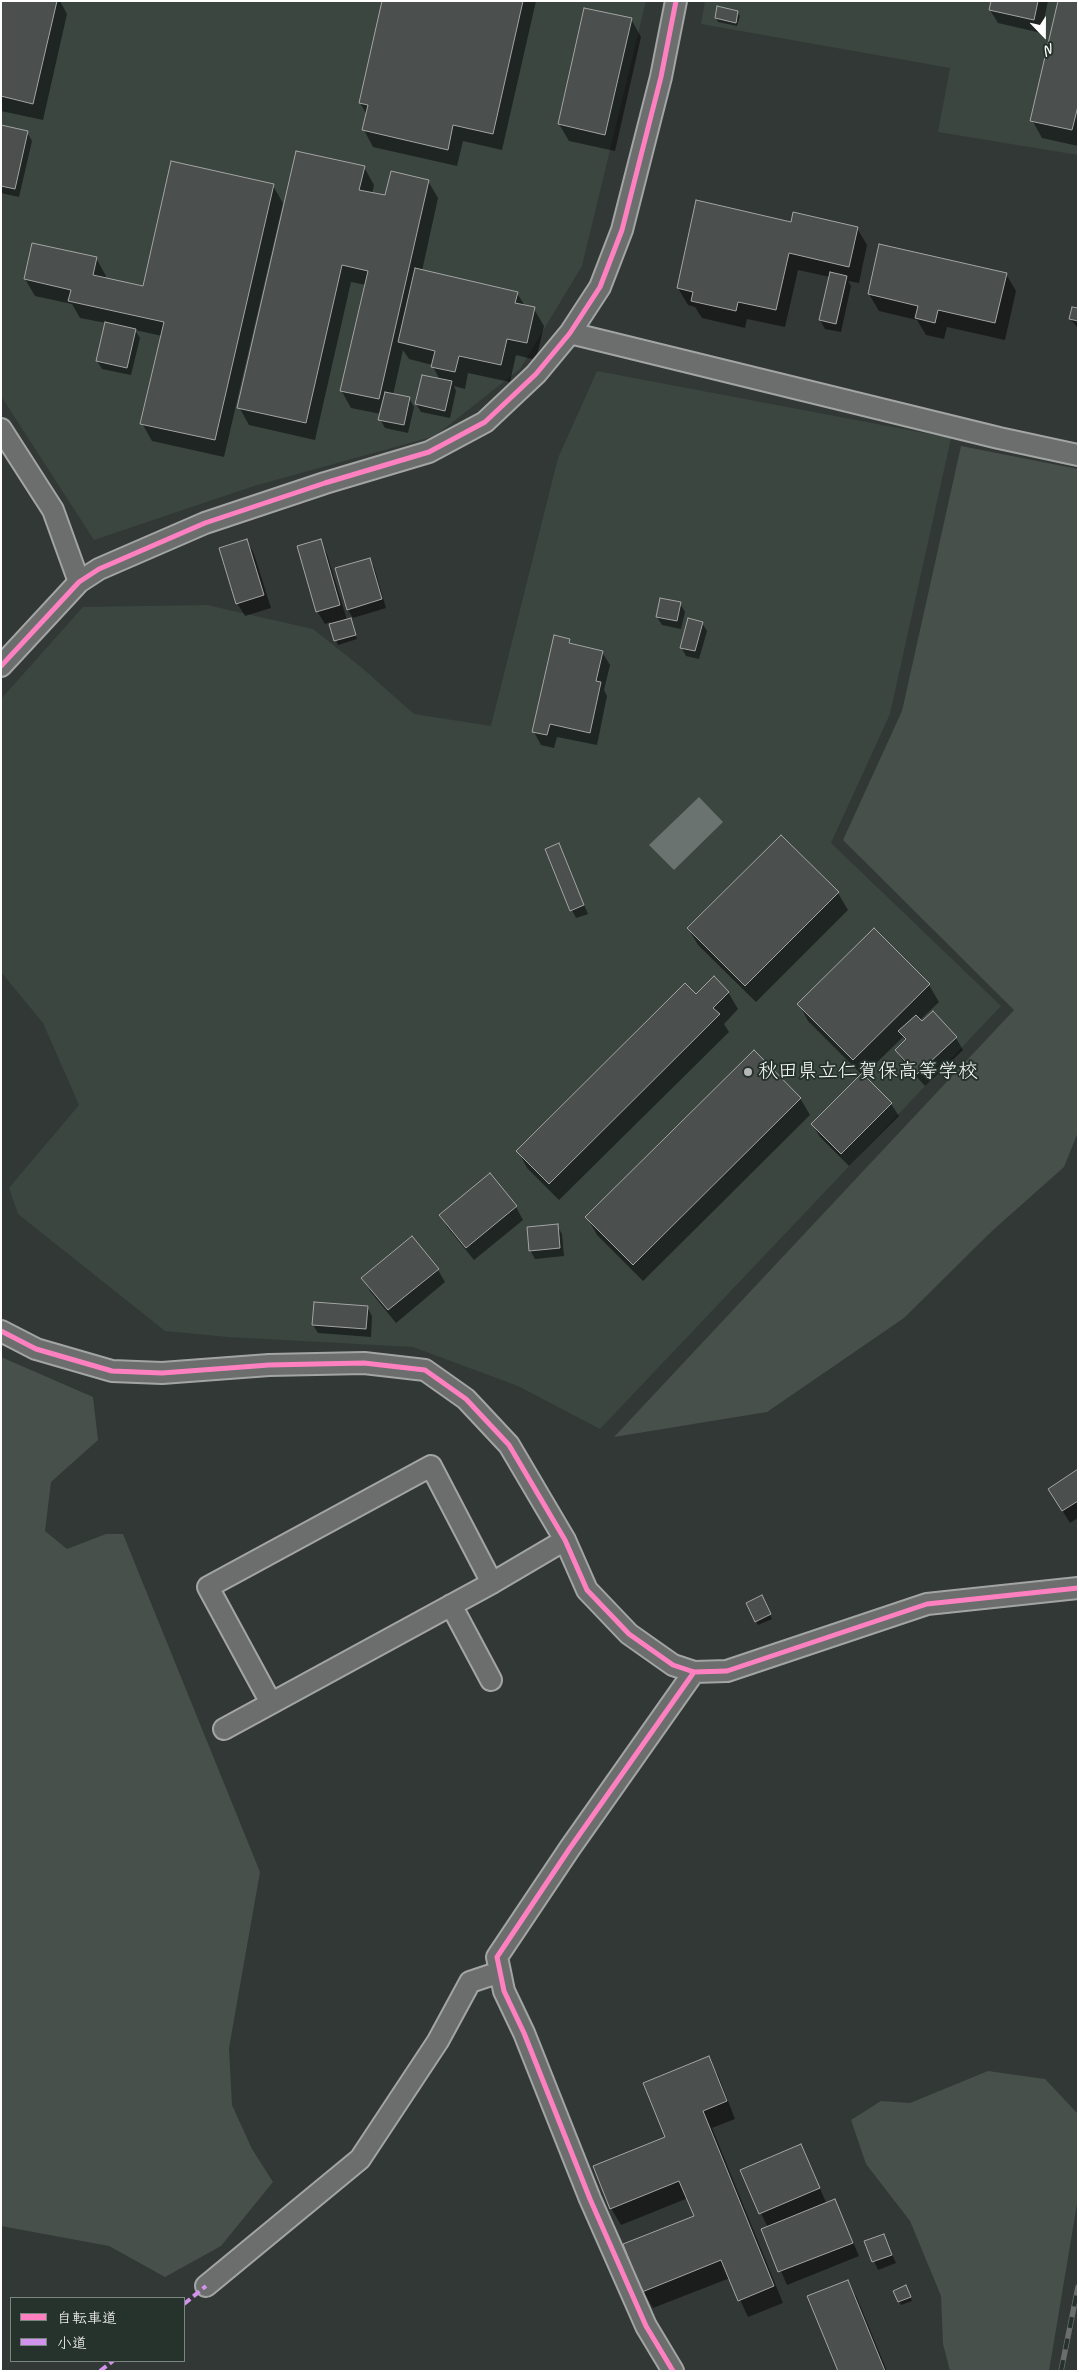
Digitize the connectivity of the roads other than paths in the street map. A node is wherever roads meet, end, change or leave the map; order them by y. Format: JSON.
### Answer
{"nodes":[{"id":1,"x":676,"y":1,"type":"edge"},
{"id":2,"x":570,"y":333,"type":"junction"},
{"id":3,"x":1,"y":429,"type":"edge"},
{"id":4,"x":1078,"y":454,"type":"edge"},
{"id":5,"x":79,"y":582,"type":"junction"},
{"id":6,"x":1,"y":666,"type":"edge"},
{"id":7,"x":1,"y":1331,"type":"edge"},
{"id":8,"x":565,"y":1540,"type":"junction"},
{"id":9,"x":492,"y":1582,"type":"junction"},
{"id":10,"x":1078,"y":1588,"type":"edge"},
{"id":11,"x":451,"y":1605,"type":"junction"},
{"id":12,"x":694,"y":1672,"type":"junction"},
{"id":13,"x":491,"y":1680,"type":"dead end"},
{"id":14,"x":271,"y":1703,"type":"junction"},
{"id":15,"x":224,"y":1729,"type":"dead end"},
{"id":16,"x":500,"y":1972,"type":"junction"},
{"id":17,"x":206,"y":2286,"type":"dead end"},
{"id":18,"x":673,"y":2371,"type":"edge"}],
"edges":[{"from":1,"to":2,"type":"street"},
{"from":2,"to":4,"type":"street"},
{"from":2,"to":5,"type":"street"},
{"from":3,"to":5,"type":"street"},
{"from":5,"to":6,"type":"street"},
{"from":7,"to":8,"type":"street"},
{"from":8,"to":9,"type":"street"},
{"from":8,"to":12,"type":"street"},
{"from":9,"to":11,"type":"street"},
{"from":9,"to":14,"type":"street"},
{"from":10,"to":12,"type":"street"},
{"from":11,"to":13,"type":"street"},
{"from":11,"to":14,"type":"street"},
{"from":12,"to":16,"type":"street"},
{"from":14,"to":15,"type":"street"},
{"from":16,"to":17,"type":"street"},
{"from":16,"to":18,"type":"street"}]}
